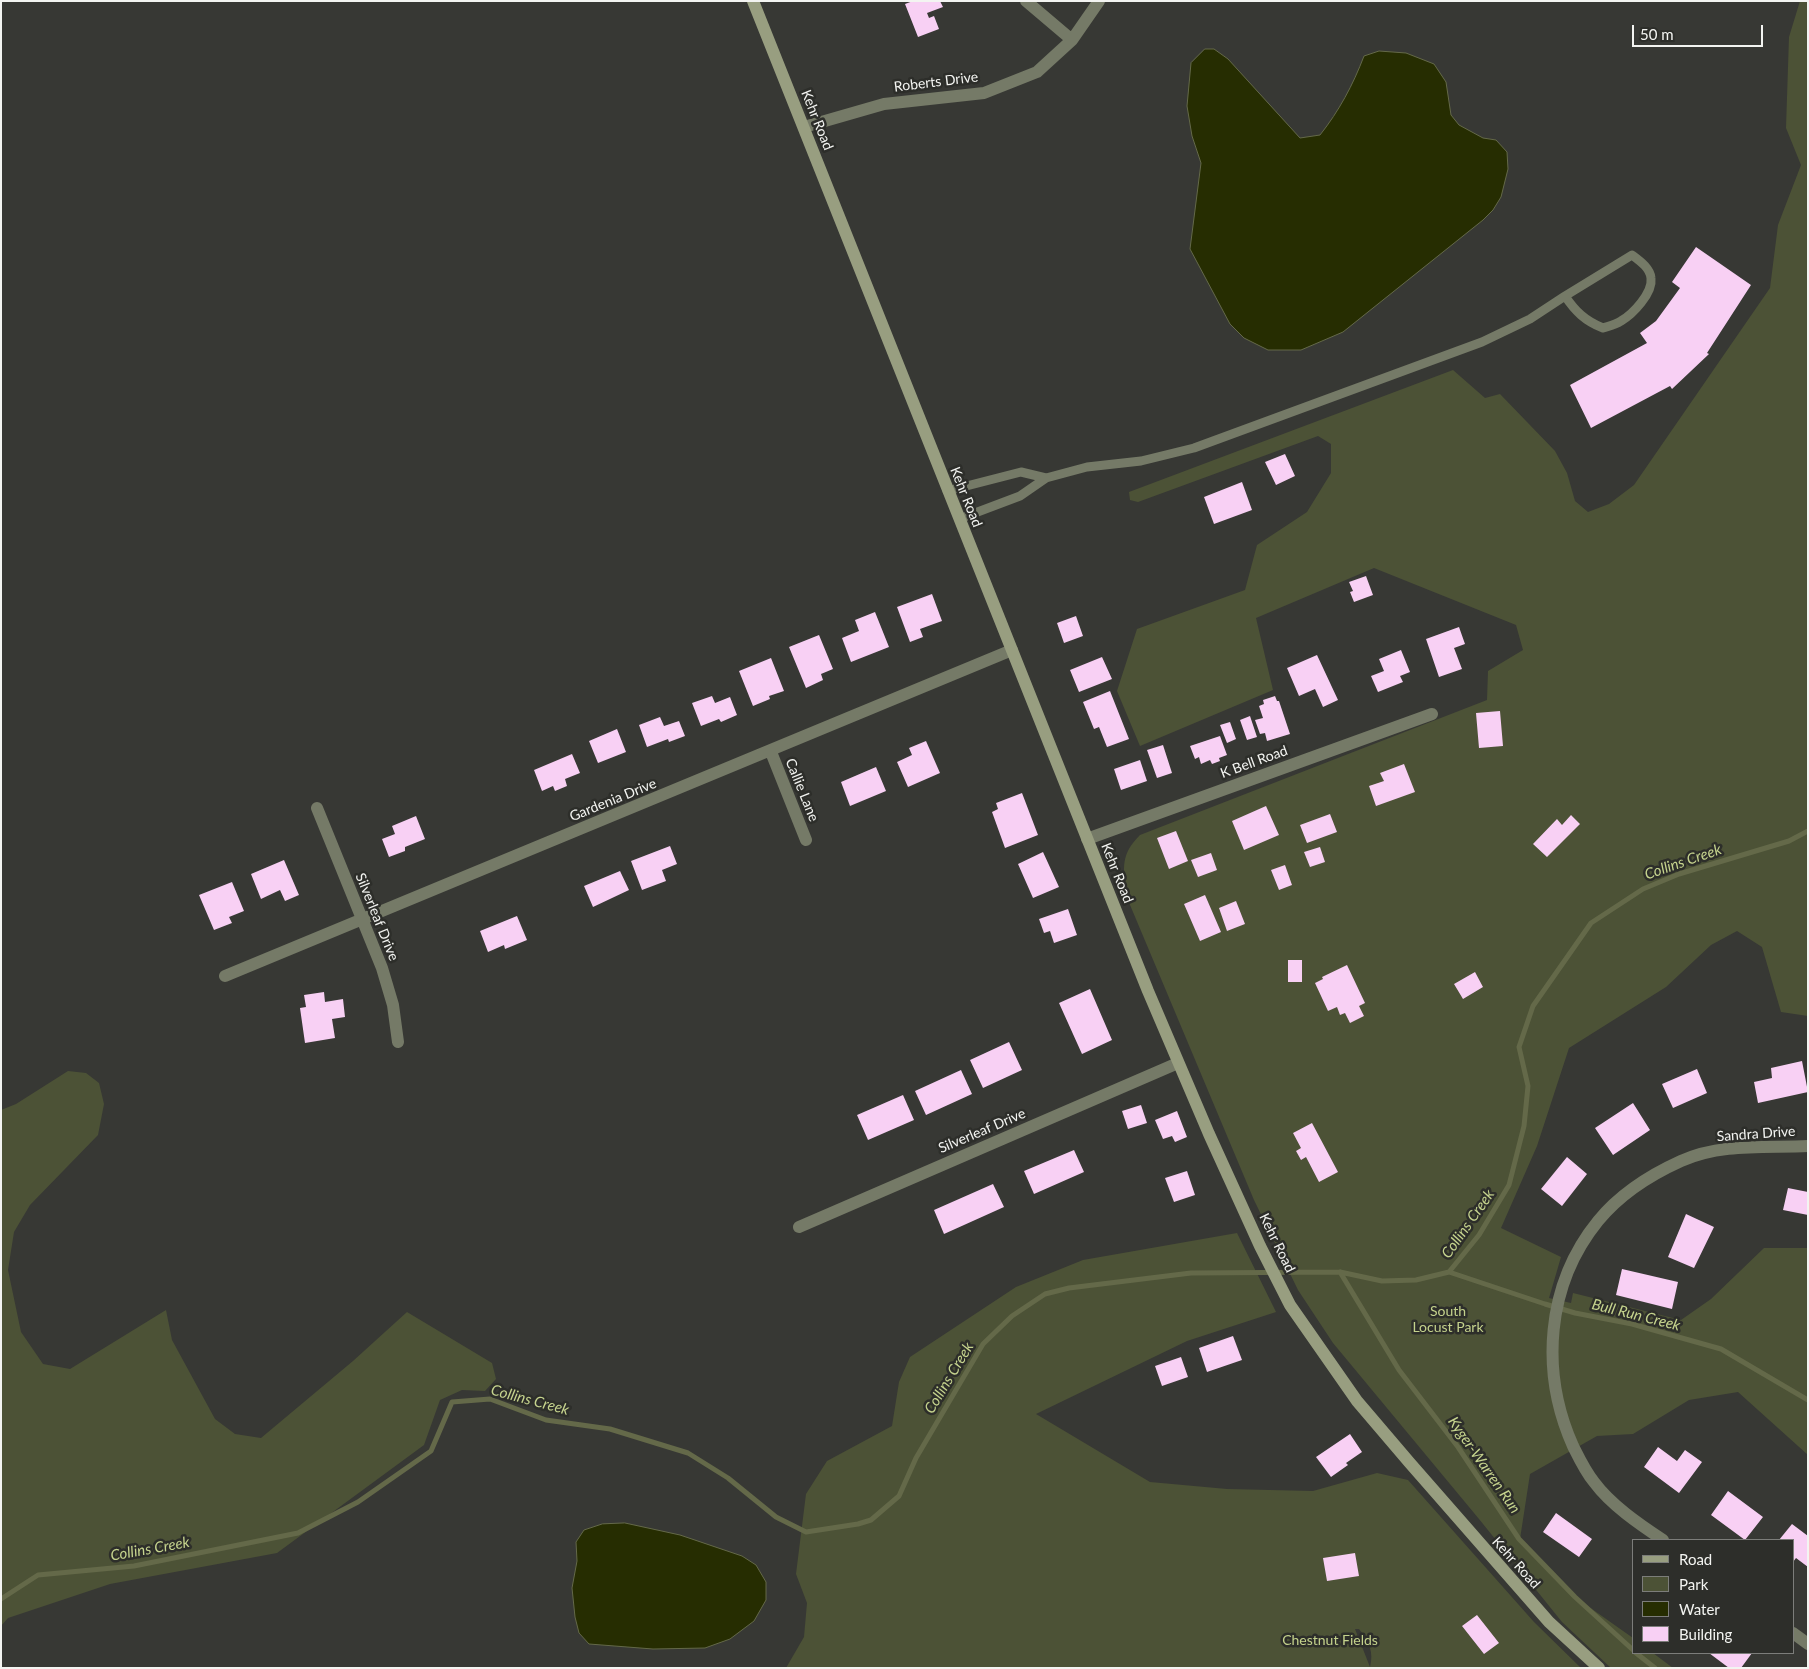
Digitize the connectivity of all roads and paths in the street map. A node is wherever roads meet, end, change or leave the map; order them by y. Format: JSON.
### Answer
{"nodes":[{"id":1,"x":753,"y":1,"type":"edge"},
{"id":2,"x":1026,"y":1,"type":"edge"},
{"id":3,"x":1099,"y":1,"type":"edge"},
{"id":4,"x":1072,"y":40,"type":"junction"},
{"id":5,"x":804,"y":127,"type":"junction"},
{"id":6,"x":1565,"y":296,"type":"junction"},
{"id":7,"x":1046,"y":478,"type":"junction"},
{"id":8,"x":947,"y":491,"type":"junction"},
{"id":9,"x":959,"y":519,"type":"junction"},
{"id":10,"x":1012,"y":650,"type":"junction"},
{"id":11,"x":1432,"y":714,"type":"dead end"},
{"id":12,"x":770,"y":752,"type":"junction"},
{"id":13,"x":317,"y":808,"type":"dead end"},
{"id":14,"x":1087,"y":838,"type":"junction"},
{"id":15,"x":806,"y":840,"type":"dead end"},
{"id":16,"x":362,"y":920,"type":"junction"},
{"id":17,"x":225,"y":976,"type":"dead end"},
{"id":18,"x":398,"y":1042,"type":"dead end"},
{"id":19,"x":1178,"y":1063,"type":"junction"},
{"id":20,"x":1808,"y":1146,"type":"edge"},
{"id":21,"x":798,"y":1227,"type":"dead end"},
{"id":22,"x":1662,"y":1539,"type":"edge"},
{"id":23,"x":1794,"y":1634,"type":"edge"},
{"id":24,"x":1808,"y":1644,"type":"edge"},
{"id":25,"x":1599,"y":1668,"type":"edge"}],
"edges":[{"from":1,"to":5,"type":"street","name":"Kehr Road"},
{"from":2,"to":4,"type":"street"},
{"from":3,"to":4,"type":"street","name":"Roberts Drive"},
{"from":4,"to":5,"type":"street","name":"Roberts Drive"},
{"from":5,"to":8,"type":"street","name":"Kehr Road"},
{"from":6,"to":6,"type":"lane"},
{"from":6,"to":7,"type":"lane"},
{"from":7,"to":8,"type":"lane"},
{"from":7,"to":9,"type":"lane"},
{"from":8,"to":9,"type":"street","name":"Kehr Road"},
{"from":9,"to":10,"type":"street","name":"Kehr Road"},
{"from":10,"to":12,"type":"street","name":"Gardenia Drive"},
{"from":10,"to":14,"type":"street","name":"Kehr Road"},
{"from":11,"to":14,"type":"street","name":"K Bell Road"},
{"from":12,"to":15,"type":"street","name":"Callie Lane"},
{"from":12,"to":16,"type":"street","name":"Gardenia Drive"},
{"from":13,"to":16,"type":"street","name":"Silverleaf Drive"},
{"from":14,"to":19,"type":"street","name":"Kehr Road"},
{"from":16,"to":17,"type":"street","name":"Gardenia Drive"},
{"from":16,"to":18,"type":"street","name":"Silverleaf Drive"},
{"from":19,"to":21,"type":"street","name":"Silverleaf Drive"},
{"from":19,"to":25,"type":"street","name":"Kehr Road"},
{"from":20,"to":22,"type":"street","name":"Sandra Drive"},
{"from":23,"to":24,"type":"street"}]}
